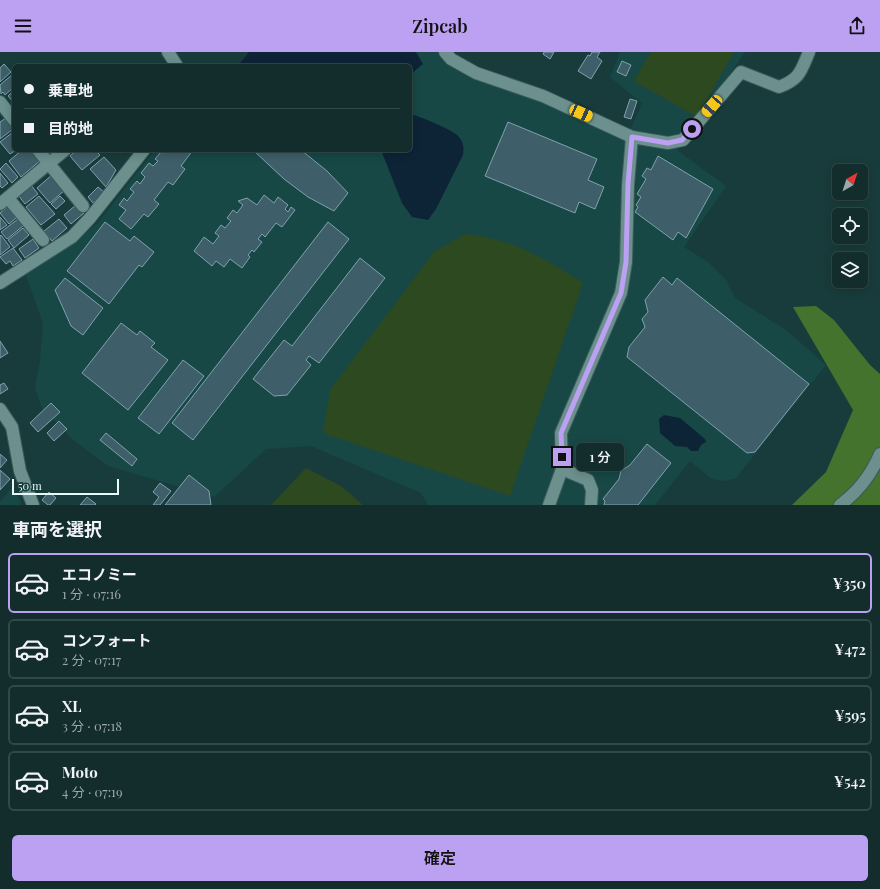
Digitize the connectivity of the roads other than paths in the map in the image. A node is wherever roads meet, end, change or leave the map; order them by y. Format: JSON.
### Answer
{"nodes":[{"id":1,"x":168,"y":52,"type":"edge"},
{"id":2,"x":444,"y":52,"type":"edge"},
{"id":3,"x":809,"y":52,"type":"edge"},
{"id":4,"x":176,"y":64,"type":"edge"},
{"id":5,"x":0,"y":102,"type":"edge"},
{"id":6,"x":12,"y":117,"type":"edge"},
{"id":7,"x":632,"y":137,"type":"junction"},
{"id":8,"x":40,"y":152,"type":"edge"},
{"id":9,"x":63,"y":152,"type":"edge"},
{"id":10,"x":142,"y":152,"type":"edge"},
{"id":11,"x":49,"y":163,"type":"junction"},
{"id":12,"x":4,"y":201,"type":"edge"},
{"id":13,"x":83,"y":206,"type":"dead end"},
{"id":14,"x":43,"y":240,"type":"dead end"},
{"id":15,"x":0,"y":283,"type":"edge"},
{"id":16,"x":0,"y":409,"type":"edge"},
{"id":17,"x":880,"y":454,"type":"edge"},
{"id":18,"x":562,"y":469,"type":"junction"},
{"id":19,"x":33,"y":505,"type":"edge"},
{"id":20,"x":549,"y":505,"type":"edge"},
{"id":21,"x":591,"y":505,"type":"edge"},
{"id":22,"x":840,"y":505,"type":"edge"}],
"edges":[{"from":1,"to":4,"type":"street"},
{"from":2,"to":7,"type":"street"},
{"from":3,"to":7,"type":"street"},
{"from":5,"to":6,"type":"street"},
{"from":7,"to":18,"type":"street"},
{"from":8,"to":11,"type":"street"},
{"from":9,"to":11,"type":"street"},
{"from":10,"to":15,"type":"street"},
{"from":11,"to":12,"type":"street"},
{"from":11,"to":13,"type":"street"},
{"from":12,"to":14,"type":"street"},
{"from":16,"to":19,"type":"street"},
{"from":17,"to":22,"type":"street"},
{"from":18,"to":20,"type":"street"},
{"from":18,"to":21,"type":"street"}]}
